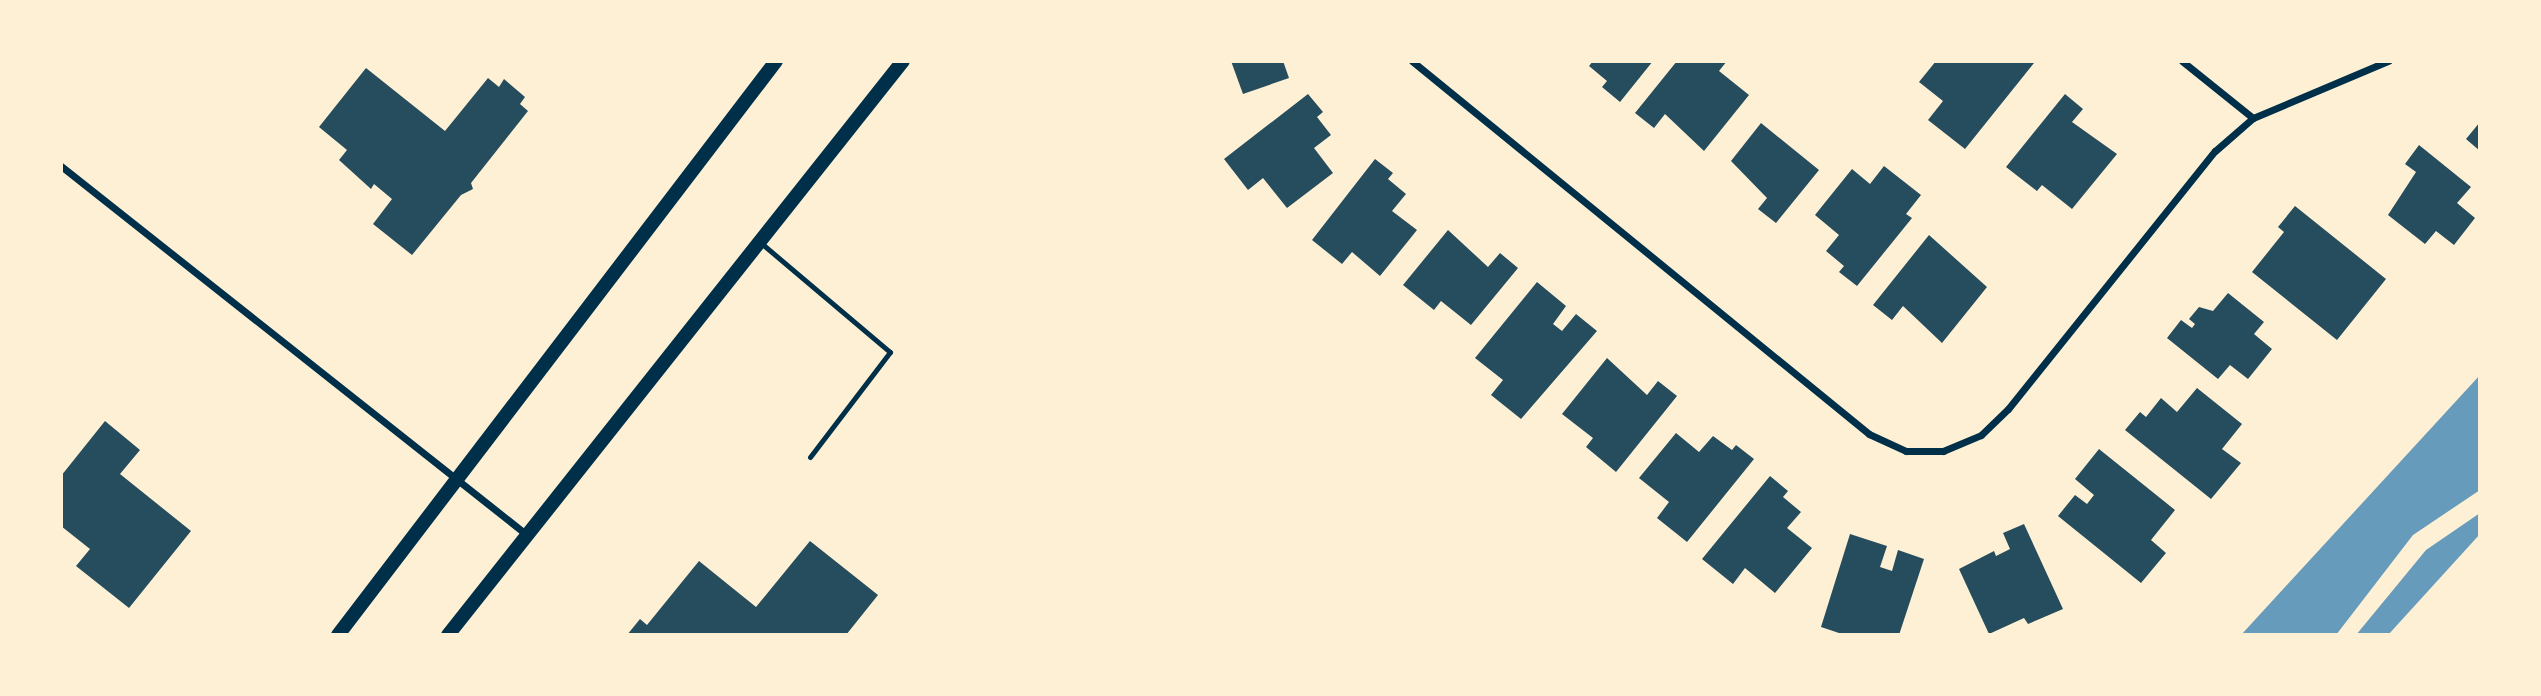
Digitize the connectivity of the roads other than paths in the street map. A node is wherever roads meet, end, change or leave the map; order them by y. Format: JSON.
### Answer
{"nodes":[{"id":1,"x":776,"y":61,"type":"edge"},
{"id":2,"x":903,"y":61,"type":"edge"},
{"id":3,"x":1412,"y":61,"type":"edge"},
{"id":4,"x":2182,"y":61,"type":"edge"},
{"id":5,"x":2388,"y":61,"type":"edge"},
{"id":6,"x":2253,"y":118,"type":"junction"},
{"id":7,"x":61,"y":166,"type":"edge"},
{"id":8,"x":760,"y":242,"type":"junction"},
{"id":9,"x":810,"y":457,"type":"dead end"},
{"id":10,"x":458,"y":480,"type":"junction"},
{"id":11,"x":528,"y":535,"type":"junction"},
{"id":12,"x":338,"y":635,"type":"edge"},
{"id":13,"x":448,"y":635,"type":"edge"}],
"edges":[{"from":1,"to":10,"type":"main road"},
{"from":2,"to":8,"type":"main road"},
{"from":3,"to":6,"type":"street"},
{"from":4,"to":6,"type":"street"},
{"from":5,"to":6,"type":"street"},
{"from":7,"to":10,"type":"street"},
{"from":8,"to":9,"type":"lane"},
{"from":8,"to":11,"type":"main road"},
{"from":10,"to":11,"type":"street"},
{"from":10,"to":12,"type":"main road"},
{"from":11,"to":13,"type":"main road"}]}
